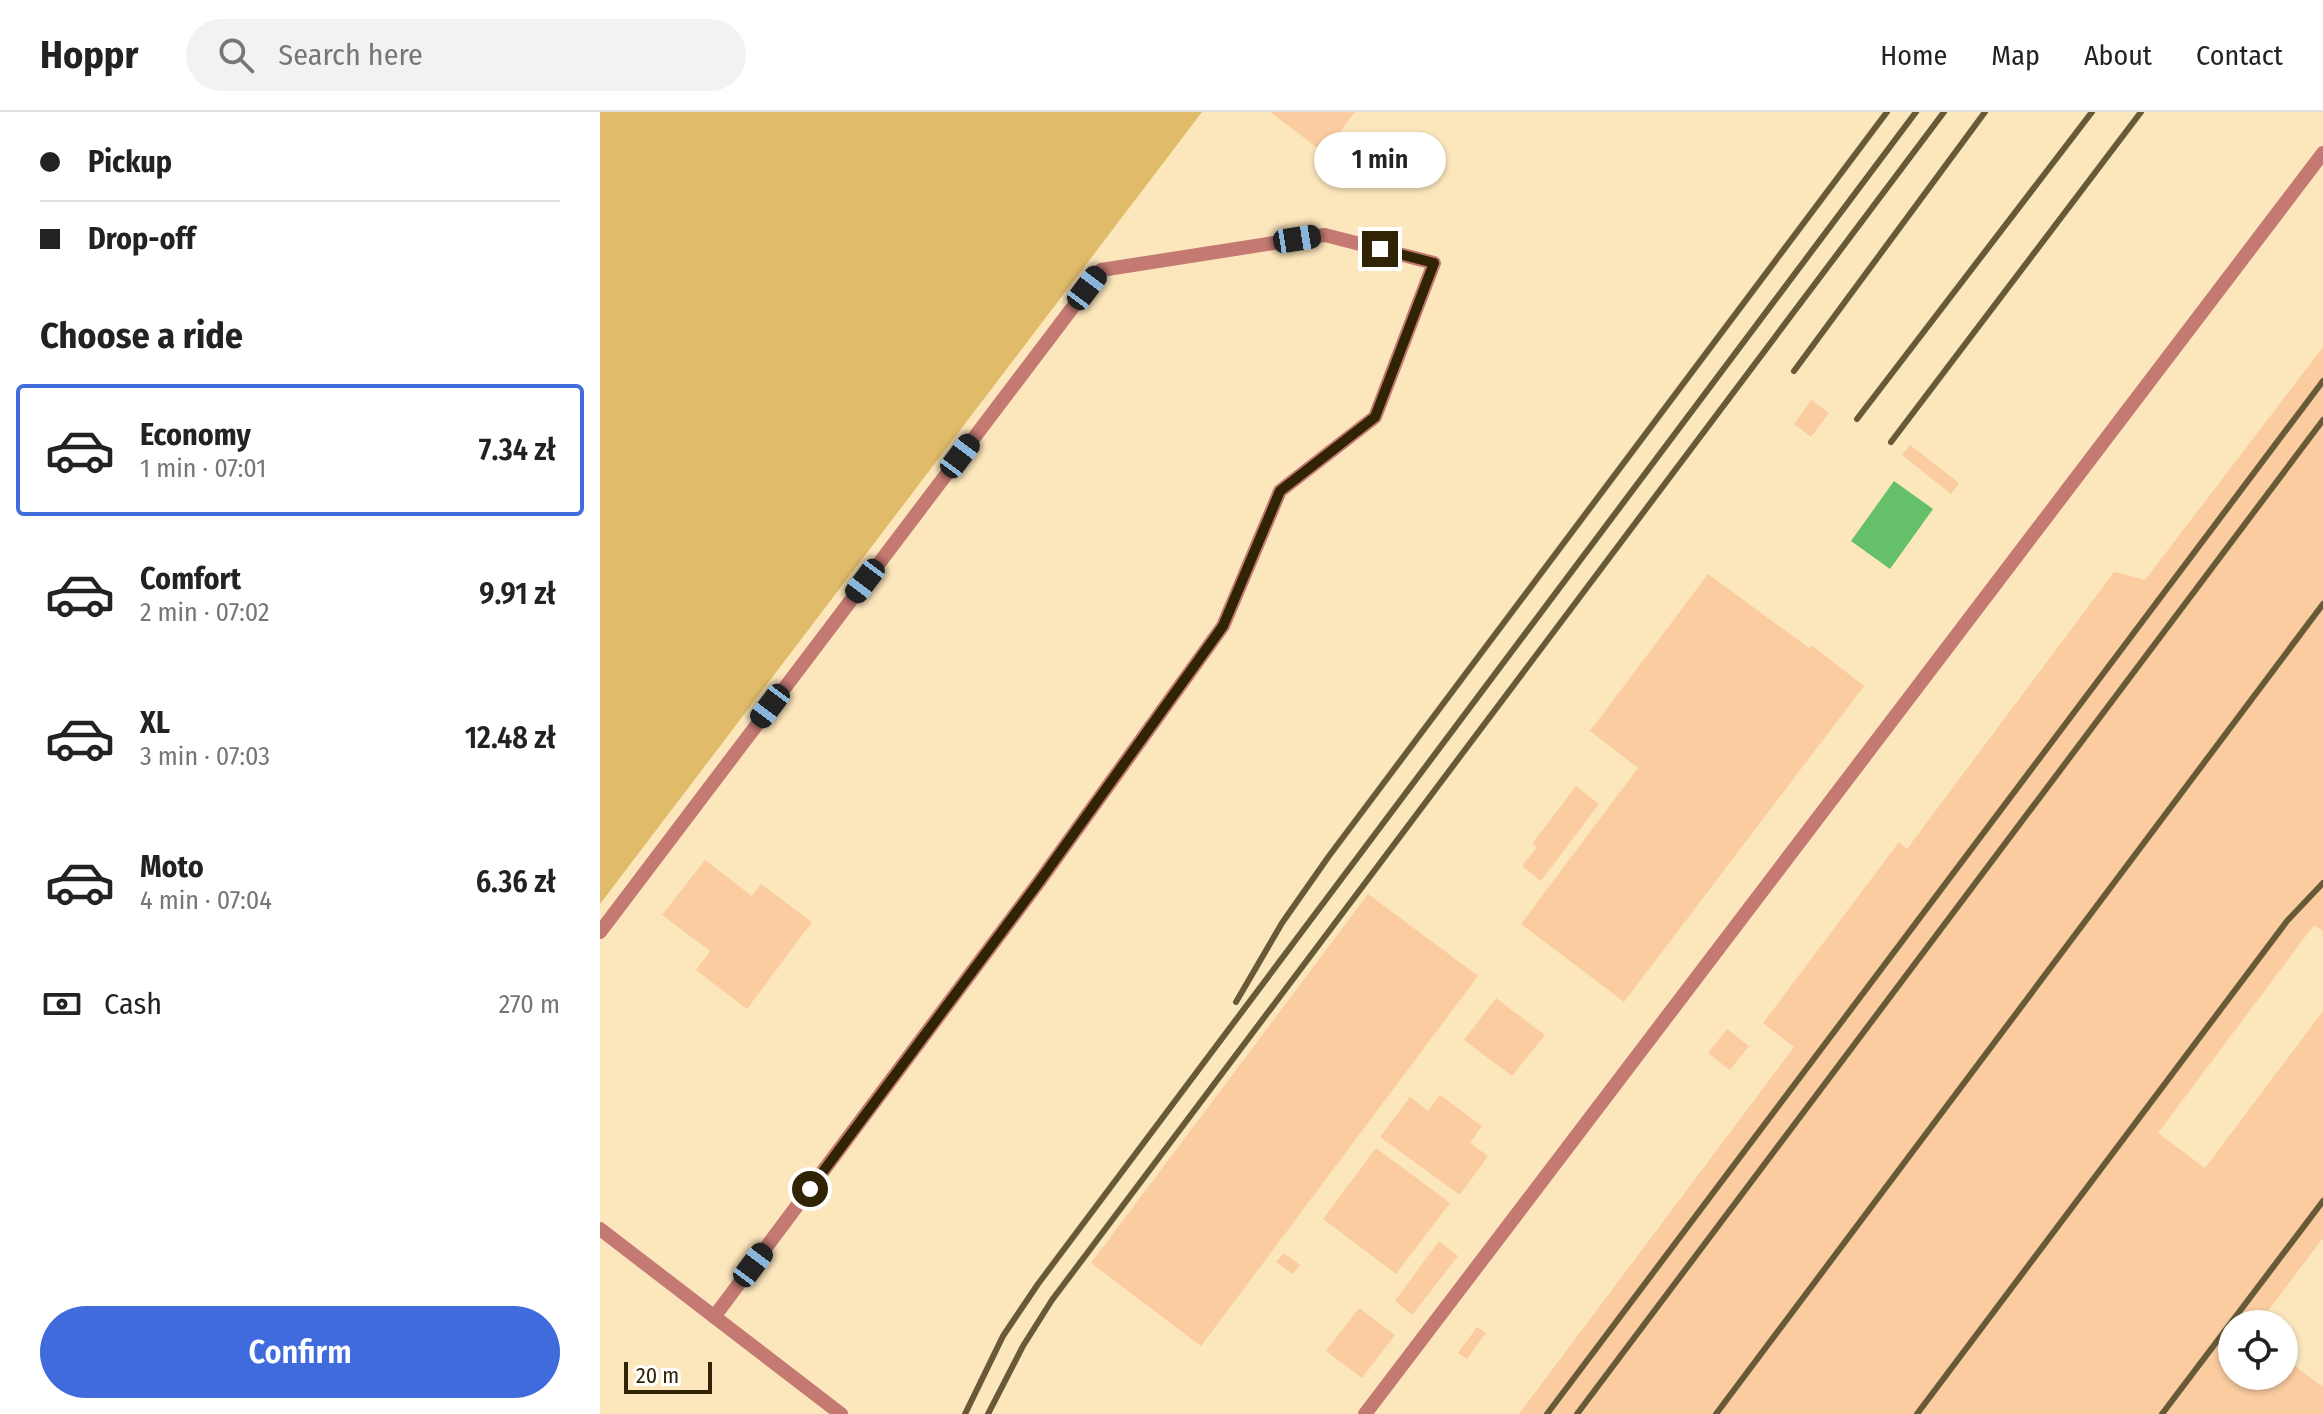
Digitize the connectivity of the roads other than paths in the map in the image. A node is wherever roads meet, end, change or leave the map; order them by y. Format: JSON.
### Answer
{"nodes":[{"id":1,"x":2323,"y":153,"type":"edge"},
{"id":2,"x":600,"y":932,"type":"edge"},
{"id":3,"x":600,"y":1229,"type":"edge"},
{"id":4,"x":714,"y":1317,"type":"junction"},
{"id":5,"x":841,"y":1414,"type":"edge"},
{"id":6,"x":1365,"y":1414,"type":"edge"}],
"edges":[{"from":1,"to":6,"type":"lane"},
{"from":2,"to":4,"type":"lane"},
{"from":3,"to":4,"type":"lane"},
{"from":4,"to":5,"type":"lane"}]}
